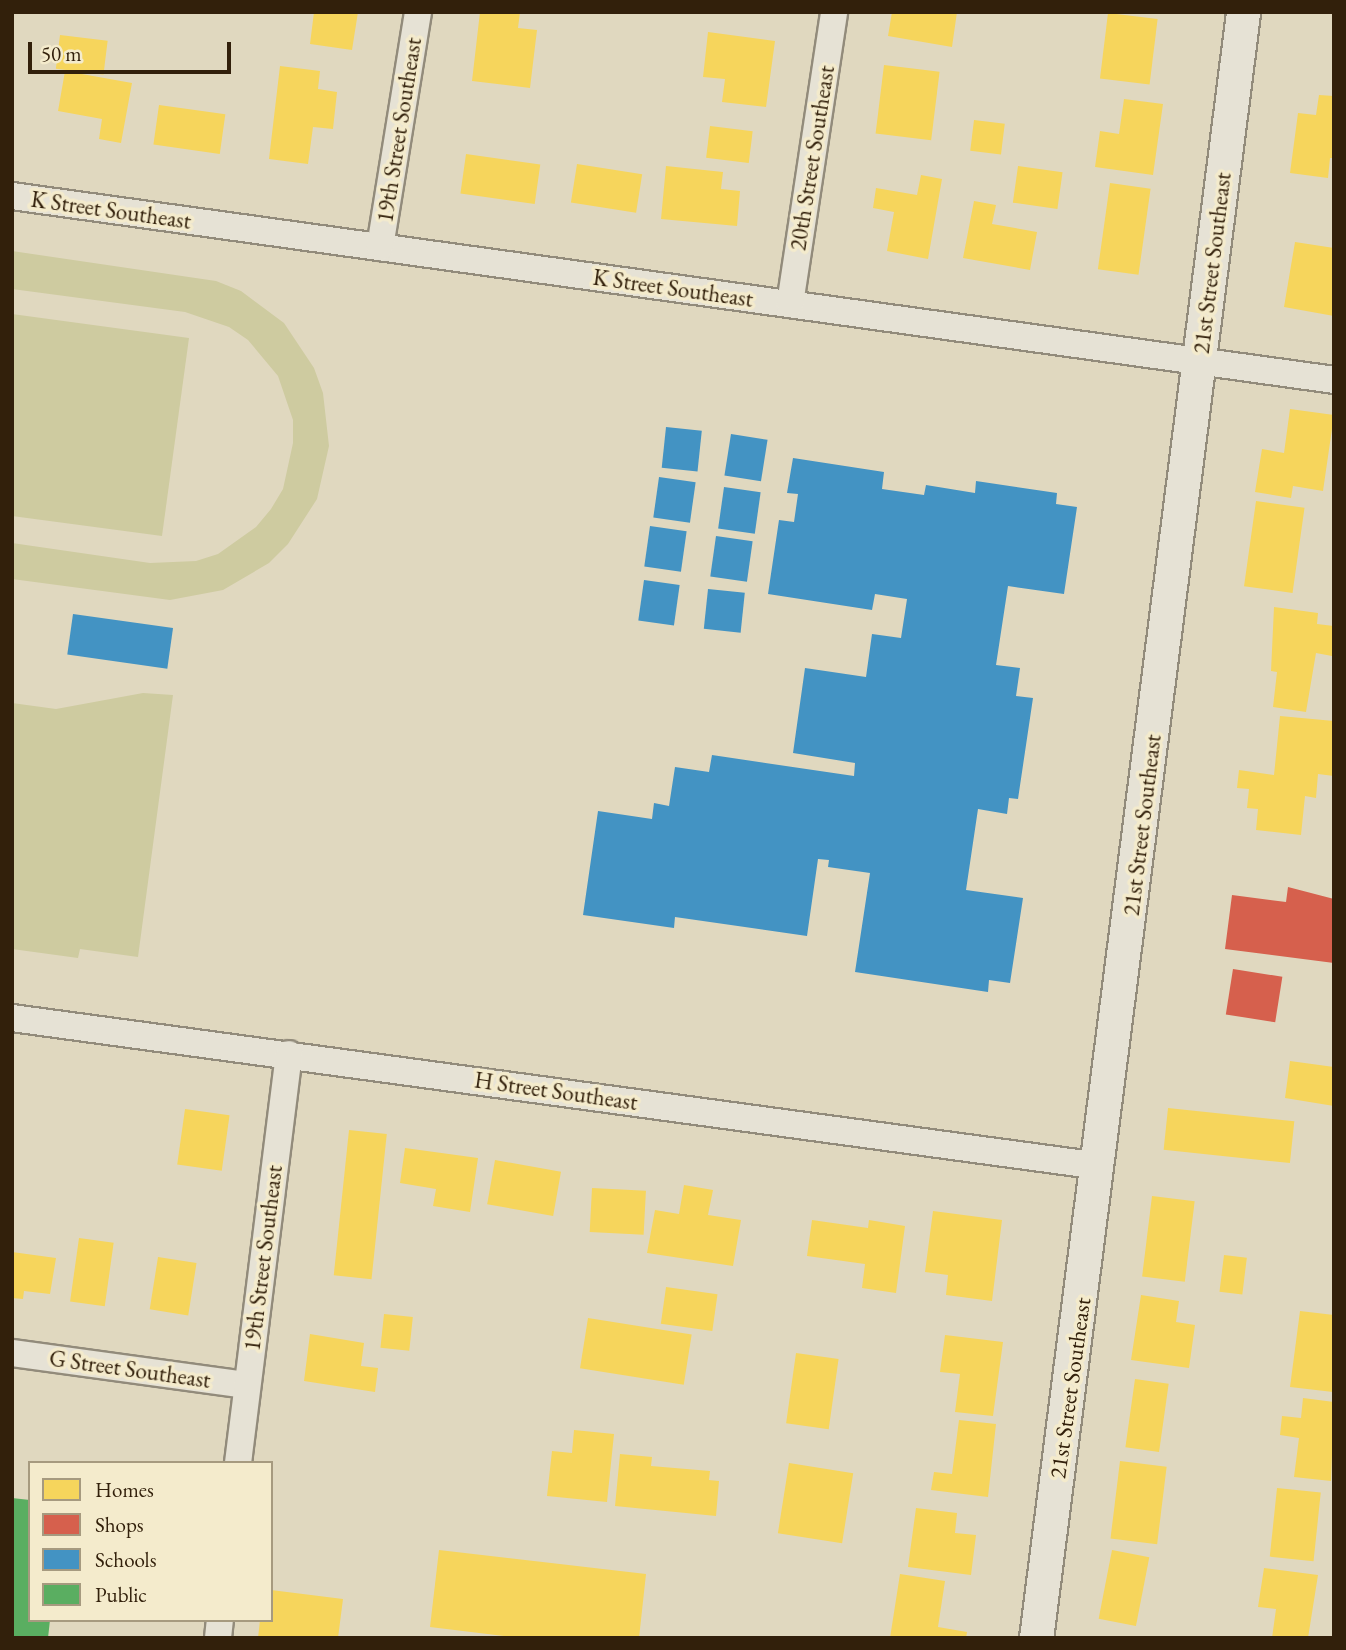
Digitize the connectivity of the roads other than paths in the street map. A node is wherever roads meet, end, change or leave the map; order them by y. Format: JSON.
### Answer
{"nodes":[{"id":1,"x":418,"y":12,"type":"edge"},
{"id":2,"x":834,"y":12,"type":"edge"},
{"id":3,"x":1243,"y":12,"type":"edge"},
{"id":4,"x":12,"y":196,"type":"edge"},
{"id":5,"x":380,"y":247,"type":"junction"},
{"id":6,"x":790,"y":304,"type":"junction"},
{"id":7,"x":1200,"y":361,"type":"junction"},
{"id":8,"x":1334,"y":380,"type":"edge"},
{"id":9,"x":12,"y":1018,"type":"edge"},
{"id":10,"x":289,"y":1054,"type":"junction"},
{"id":11,"x":1099,"y":1166,"type":"junction"},
{"id":12,"x":12,"y":1353,"type":"edge"},
{"id":13,"x":247,"y":1385,"type":"junction"},
{"id":14,"x":239,"y":1461,"type":"edge"},
{"id":15,"x":1036,"y":1638,"type":"edge"}],
"edges":[{"from":1,"to":5,"type":"street","name":"19th Street Southeast"},
{"from":2,"to":6,"type":"street","name":"20th Street Southeast"},
{"from":3,"to":7,"type":"street","name":"21st Street Southeast"},
{"from":4,"to":5,"type":"street","name":"K Street Southeast"},
{"from":5,"to":6,"type":"street","name":"K Street Southeast"},
{"from":6,"to":7,"type":"street","name":"K Street Southeast"},
{"from":7,"to":8,"type":"street","name":"K Street Southeast"},
{"from":7,"to":11,"type":"street","name":"21st Street Southeast"},
{"from":9,"to":10,"type":"street","name":"H Street Southeast"},
{"from":10,"to":11,"type":"street","name":"H Street Southeast"},
{"from":10,"to":13,"type":"street","name":"19th Street Southeast"},
{"from":11,"to":15,"type":"street","name":"21st Street Southeast"},
{"from":12,"to":13,"type":"street","name":"G Street Southeast"},
{"from":13,"to":14,"type":"street","name":"19th Street Southeast"}]}
